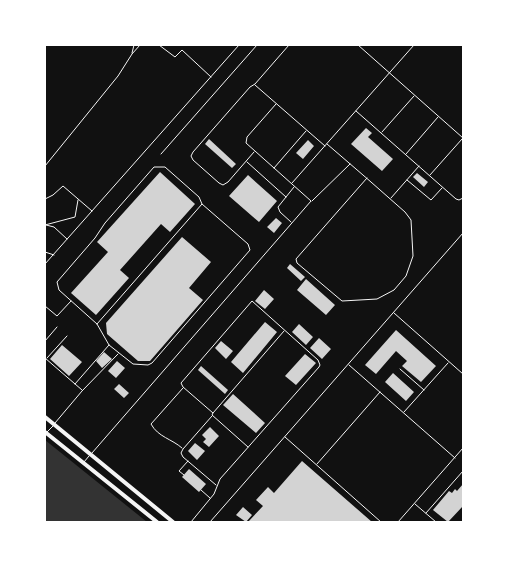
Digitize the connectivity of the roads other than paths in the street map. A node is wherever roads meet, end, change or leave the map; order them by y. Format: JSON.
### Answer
{"nodes":[{"id":1,"x":134,"y":45,"type":"edge"},
{"id":2,"x":140,"y":45,"type":"edge"},
{"id":3,"x":159,"y":45,"type":"edge"},
{"id":4,"x":239,"y":45,"type":"edge"},
{"id":5,"x":257,"y":45,"type":"edge"},
{"id":6,"x":289,"y":45,"type":"edge"},
{"id":7,"x":358,"y":45,"type":"edge"},
{"id":8,"x":414,"y":45,"type":"edge"},
{"id":9,"x":132,"y":54,"type":"junction"},
{"id":10,"x":389,"y":73,"type":"junction"},
{"id":11,"x":211,"y":77,"type":"junction"},
{"id":12,"x":254,"y":84,"type":"junction"},
{"id":13,"x":414,"y":95,"type":"junction"},
{"id":14,"x":276,"y":104,"type":"junction"},
{"id":15,"x":356,"y":111,"type":"junction"},
{"id":16,"x":439,"y":116,"type":"junction"},
{"id":17,"x":307,"y":131,"type":"junction"},
{"id":18,"x":381,"y":133,"type":"junction"},
{"id":19,"x":463,"y":138,"type":"edge"},
{"id":20,"x":327,"y":144,"type":"junction"},
{"id":21,"x":325,"y":146,"type":"junction"},
{"id":22,"x":255,"y":152,"type":"junction"},
{"id":23,"x":161,"y":154,"type":"dead end"},
{"id":24,"x":405,"y":154,"type":"junction"},
{"id":25,"x":246,"y":162,"type":"junction"},
{"id":26,"x":350,"y":164,"type":"junction"},
{"id":27,"x":45,"y":166,"type":"edge"},
{"id":28,"x":419,"y":166,"type":"junction"},
{"id":29,"x":274,"y":168,"type":"junction"},
{"id":30,"x":430,"y":176,"type":"junction"},
{"id":31,"x":367,"y":178,"type":"junction"},
{"id":32,"x":407,"y":180,"type":"junction"},
{"id":33,"x":292,"y":184,"type":"junction"},
{"id":34,"x":295,"y":187,"type":"junction"},
{"id":35,"x":443,"y":187,"type":"junction"},
{"id":36,"x":286,"y":197,"type":"junction"},
{"id":37,"x":463,"y":198,"type":"edge"},
{"id":38,"x":45,"y":199,"type":"edge"},
{"id":39,"x":78,"y":199,"type":"junction"},
{"id":40,"x":390,"y":199,"type":"junction"},
{"id":41,"x":311,"y":201,"type":"junction"},
{"id":42,"x":202,"y":204,"type":"junction"},
{"id":43,"x":93,"y":212,"type":"junction"},
{"id":44,"x":292,"y":223,"type":"junction"},
{"id":45,"x":45,"y":225,"type":"edge"},
{"id":46,"x":463,"y":234,"type":"edge"},
{"id":47,"x":460,"y":237,"type":"junction"},
{"id":48,"x":68,"y":239,"type":"junction"},
{"id":49,"x":463,"y":239,"type":"edge"},
{"id":50,"x":45,"y":252,"type":"edge"},
{"id":51,"x":54,"y":254,"type":"junction"},
{"id":52,"x":45,"y":263,"type":"edge"},
{"id":53,"x":71,"y":300,"type":"junction"},
{"id":54,"x":45,"y":306,"type":"edge"},
{"id":55,"x":393,"y":313,"type":"junction"},
{"id":56,"x":97,"y":324,"type":"junction"},
{"id":57,"x":58,"y":327,"type":"dead end"},
{"id":58,"x":285,"y":330,"type":"junction"},
{"id":59,"x":67,"y":336,"type":"dead end"},
{"id":60,"x":45,"y":341,"type":"edge"},
{"id":61,"x":109,"y":344,"type":"junction"},
{"id":62,"x":119,"y":352,"type":"junction"},
{"id":63,"x":46,"y":358,"type":"edge"},
{"id":64,"x":449,"y":362,"type":"junction"},
{"id":65,"x":348,"y":364,"type":"junction"},
{"id":66,"x":400,"y":369,"type":"dead end"},
{"id":67,"x":463,"y":374,"type":"edge"},
{"id":68,"x":75,"y":384,"type":"junction"},
{"id":69,"x":183,"y":387,"type":"junction"},
{"id":70,"x":424,"y":390,"type":"junction"},
{"id":71,"x":82,"y":391,"type":"junction"},
{"id":72,"x":380,"y":392,"type":"junction"},
{"id":73,"x":404,"y":413,"type":"junction"},
{"id":74,"x":212,"y":414,"type":"junction"},
{"id":75,"x":45,"y":417,"type":"edge"},
{"id":76,"x":54,"y":424,"type":"junction"},
{"id":77,"x":46,"y":432,"type":"edge"},
{"id":78,"x":284,"y":437,"type":"junction"},
{"id":79,"x":248,"y":447,"type":"junction"},
{"id":80,"x":463,"y":448,"type":"edge"},
{"id":81,"x":183,"y":449,"type":"junction"},
{"id":82,"x":90,"y":454,"type":"junction"},
{"id":83,"x":455,"y":458,"type":"junction"},
{"id":84,"x":188,"y":461,"type":"junction"},
{"id":85,"x":84,"y":463,"type":"junction"},
{"id":86,"x":316,"y":465,"type":"junction"},
{"id":87,"x":463,"y":471,"type":"edge"},
{"id":88,"x":184,"y":475,"type":"dead end"},
{"id":89,"x":217,"y":486,"type":"junction"},
{"id":90,"x":201,"y":490,"type":"dead end"},
{"id":91,"x":210,"y":498,"type":"junction"},
{"id":92,"x":415,"y":503,"type":"junction"},
{"id":93,"x":426,"y":513,"type":"junction"},
{"id":94,"x":157,"y":522,"type":"edge"},
{"id":95,"x":173,"y":522,"type":"edge"},
{"id":96,"x":191,"y":522,"type":"edge"},
{"id":97,"x":210,"y":522,"type":"edge"},
{"id":98,"x":381,"y":522,"type":"edge"},
{"id":99,"x":398,"y":522,"type":"edge"},
{"id":100,"x":436,"y":522,"type":"edge"}],
"edges":[{"from":1,"to":9,"type":"lane"},
{"from":2,"to":9,"type":"lane"},
{"from":3,"to":11,"type":"lane"},
{"from":4,"to":11,"type":"lane"},
{"from":5,"to":23,"type":"lane"},
{"from":6,"to":12,"type":"lane"},
{"from":7,"to":10,"type":"lane"},
{"from":8,"to":10,"type":"lane"},
{"from":9,"to":27,"type":"lane"},
{"from":10,"to":13,"type":"lane"},
{"from":10,"to":15,"type":"lane"},
{"from":11,"to":43,"type":"lane"},
{"from":12,"to":14,"type":"lane"},
{"from":12,"to":25,"type":"lane"},
{"from":13,"to":16,"type":"lane"},
{"from":13,"to":18,"type":"lane"},
{"from":14,"to":17,"type":"lane"},
{"from":14,"to":22,"type":"lane"},
{"from":15,"to":18,"type":"lane"},
{"from":15,"to":20,"type":"lane"},
{"from":16,"to":19,"type":"lane"},
{"from":16,"to":24,"type":"lane"},
{"from":17,"to":21,"type":"lane"},
{"from":17,"to":29,"type":"lane"},
{"from":18,"to":24,"type":"lane"},
{"from":19,"to":30,"type":"lane"},
{"from":20,"to":21,"type":"lane"},
{"from":20,"to":26,"type":"lane"},
{"from":21,"to":33,"type":"lane"},
{"from":22,"to":25,"type":"lane"},
{"from":22,"to":29,"type":"lane"},
{"from":24,"to":28,"type":"lane"},
{"from":25,"to":36,"type":"lane"},
{"from":26,"to":31,"type":"lane"},
{"from":26,"to":41,"type":"lane"},
{"from":28,"to":30,"type":"lane"},
{"from":28,"to":32,"type":"lane"},
{"from":29,"to":33,"type":"lane"},
{"from":30,"to":35,"type":"lane"},
{"from":31,"to":40,"type":"lane"},
{"from":31,"to":40,"type":"lane"},
{"from":32,"to":35,"type":"lane"},
{"from":32,"to":40,"type":"lane"},
{"from":33,"to":34,"type":"lane"},
{"from":34,"to":36,"type":"lane"},
{"from":34,"to":41,"type":"lane"},
{"from":35,"to":37,"type":"lane"},
{"from":36,"to":44,"type":"lane"},
{"from":38,"to":39,"type":"lane"},
{"from":39,"to":43,"type":"lane"},
{"from":39,"to":45,"type":"lane"},
{"from":41,"to":44,"type":"lane"},
{"from":42,"to":53,"type":"lane"},
{"from":42,"to":56,"type":"lane"},
{"from":42,"to":62,"type":"lane"},
{"from":43,"to":48,"type":"lane"},
{"from":44,"to":82,"type":"lane"},
{"from":45,"to":48,"type":"lane"},
{"from":46,"to":47,"type":"lane"},
{"from":47,"to":49,"type":"lane"},
{"from":47,"to":55,"type":"lane"},
{"from":48,"to":51,"type":"lane"},
{"from":50,"to":51,"type":"lane"},
{"from":51,"to":52,"type":"lane"},
{"from":53,"to":54,"type":"lane"},
{"from":53,"to":56,"type":"lane"},
{"from":55,"to":64,"type":"lane"},
{"from":55,"to":65,"type":"lane"},
{"from":56,"to":61,"type":"lane"},
{"from":57,"to":60,"type":"lane"},
{"from":58,"to":69,"type":"lane"},
{"from":58,"to":74,"type":"lane"},
{"from":58,"to":79,"type":"lane"},
{"from":59,"to":63,"type":"lane"},
{"from":61,"to":62,"type":"lane"},
{"from":61,"to":68,"type":"lane"},
{"from":62,"to":71,"type":"lane"},
{"from":63,"to":68,"type":"lane"},
{"from":64,"to":67,"type":"lane"},
{"from":64,"to":70,"type":"lane"},
{"from":65,"to":72,"type":"lane"},
{"from":65,"to":78,"type":"lane"},
{"from":66,"to":70,"type":"lane"},
{"from":68,"to":71,"type":"lane"},
{"from":69,"to":74,"type":"lane"},
{"from":69,"to":81,"type":"lane"},
{"from":70,"to":73,"type":"lane"},
{"from":71,"to":76,"type":"lane"},
{"from":72,"to":73,"type":"lane"},
{"from":72,"to":86,"type":"lane"},
{"from":73,"to":83,"type":"lane"},
{"from":74,"to":79,"type":"lane"},
{"from":74,"to":81,"type":"lane"},
{"from":75,"to":76,"type":"street"},
{"from":76,"to":77,"type":"lane"},
{"from":76,"to":82,"type":"street"},
{"from":77,"to":85,"type":"street"},
{"from":78,"to":86,"type":"lane"},
{"from":78,"to":97,"type":"lane"},
{"from":79,"to":89,"type":"lane"},
{"from":80,"to":83,"type":"lane"},
{"from":81,"to":84,"type":"lane"},
{"from":82,"to":85,"type":"lane"},
{"from":82,"to":95,"type":"street"},
{"from":83,"to":92,"type":"lane"},
{"from":84,"to":88,"type":"lane"},
{"from":84,"to":89,"type":"lane"},
{"from":85,"to":94,"type":"street"},
{"from":86,"to":98,"type":"lane"},
{"from":87,"to":93,"type":"lane"},
{"from":89,"to":91,"type":"lane"},
{"from":90,"to":91,"type":"lane"},
{"from":91,"to":96,"type":"lane"},
{"from":92,"to":93,"type":"lane"},
{"from":92,"to":99,"type":"lane"},
{"from":93,"to":100,"type":"lane"}]}
